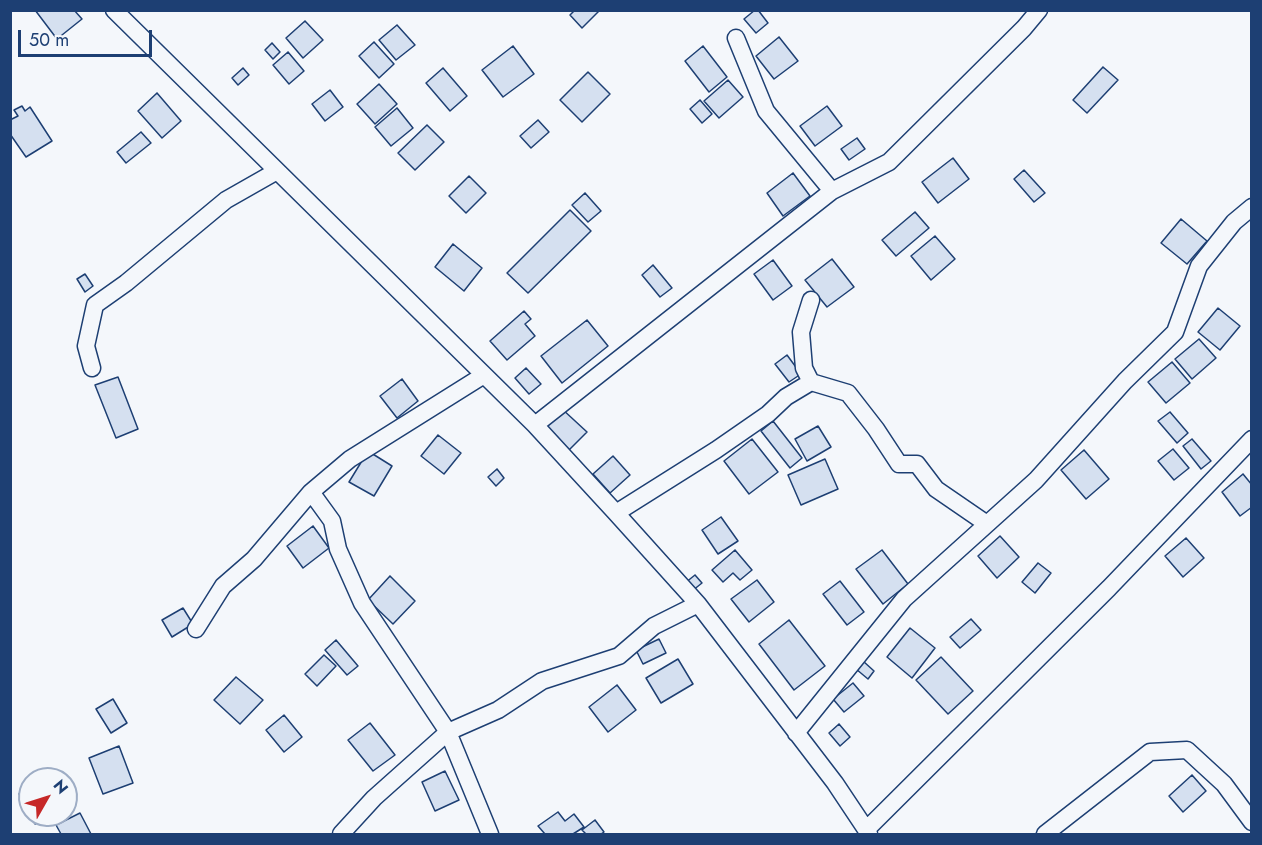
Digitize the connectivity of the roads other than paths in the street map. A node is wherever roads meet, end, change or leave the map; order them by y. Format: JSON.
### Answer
{"nodes":[{"id":1,"x":114,"y":10,"type":"edge"},
{"id":2,"x":1039,"y":10,"type":"edge"},
{"id":3,"x":736,"y":38,"type":"dead end"},
{"id":4,"x":277,"y":171,"type":"junction"},
{"id":5,"x":832,"y":191,"type":"junction"},
{"id":6,"x":1251,"y":207,"type":"edge"},
{"id":7,"x":811,"y":300,"type":"dead end"},
{"id":8,"x":92,"y":368,"type":"dead end"},
{"id":9,"x":484,"y":375,"type":"junction"},
{"id":10,"x":811,"y":382,"type":"junction"},
{"id":11,"x":535,"y":425,"type":"junction"},
{"id":12,"x":1251,"y":439,"type":"edge"},
{"id":13,"x":311,"y":492,"type":"junction"},
{"id":14,"x":616,"y":513,"type":"junction"},
{"id":15,"x":987,"y":524,"type":"junction"},
{"id":16,"x":698,"y":604,"type":"junction"},
{"id":17,"x":196,"y":629,"type":"dead end"},
{"id":18,"x":448,"y":732,"type":"junction"},
{"id":19,"x":796,"y":733,"type":"junction"},
{"id":20,"x":1251,"y":822,"type":"edge"},
{"id":21,"x":868,"y":832,"type":"edge"},
{"id":22,"x":340,"y":834,"type":"edge"},
{"id":23,"x":490,"y":834,"type":"edge"},
{"id":24,"x":1045,"y":834,"type":"edge"}],
"edges":[{"from":1,"to":4,"type":"street"},
{"from":2,"to":5,"type":"street"},
{"from":3,"to":5,"type":"street"},
{"from":4,"to":8,"type":"street"},
{"from":4,"to":9,"type":"street"},
{"from":5,"to":11,"type":"street"},
{"from":6,"to":15,"type":"street"},
{"from":7,"to":10,"type":"street"},
{"from":9,"to":11,"type":"street"},
{"from":9,"to":13,"type":"street"},
{"from":10,"to":14,"type":"street"},
{"from":10,"to":15,"type":"street"},
{"from":11,"to":14,"type":"street"},
{"from":12,"to":21,"type":"street"},
{"from":13,"to":17,"type":"street"},
{"from":13,"to":18,"type":"street"},
{"from":14,"to":16,"type":"street"},
{"from":15,"to":19,"type":"street"},
{"from":16,"to":18,"type":"street"},
{"from":16,"to":19,"type":"street"},
{"from":18,"to":22,"type":"street"},
{"from":18,"to":23,"type":"street"},
{"from":19,"to":21,"type":"street"},
{"from":20,"to":24,"type":"street"}]}
